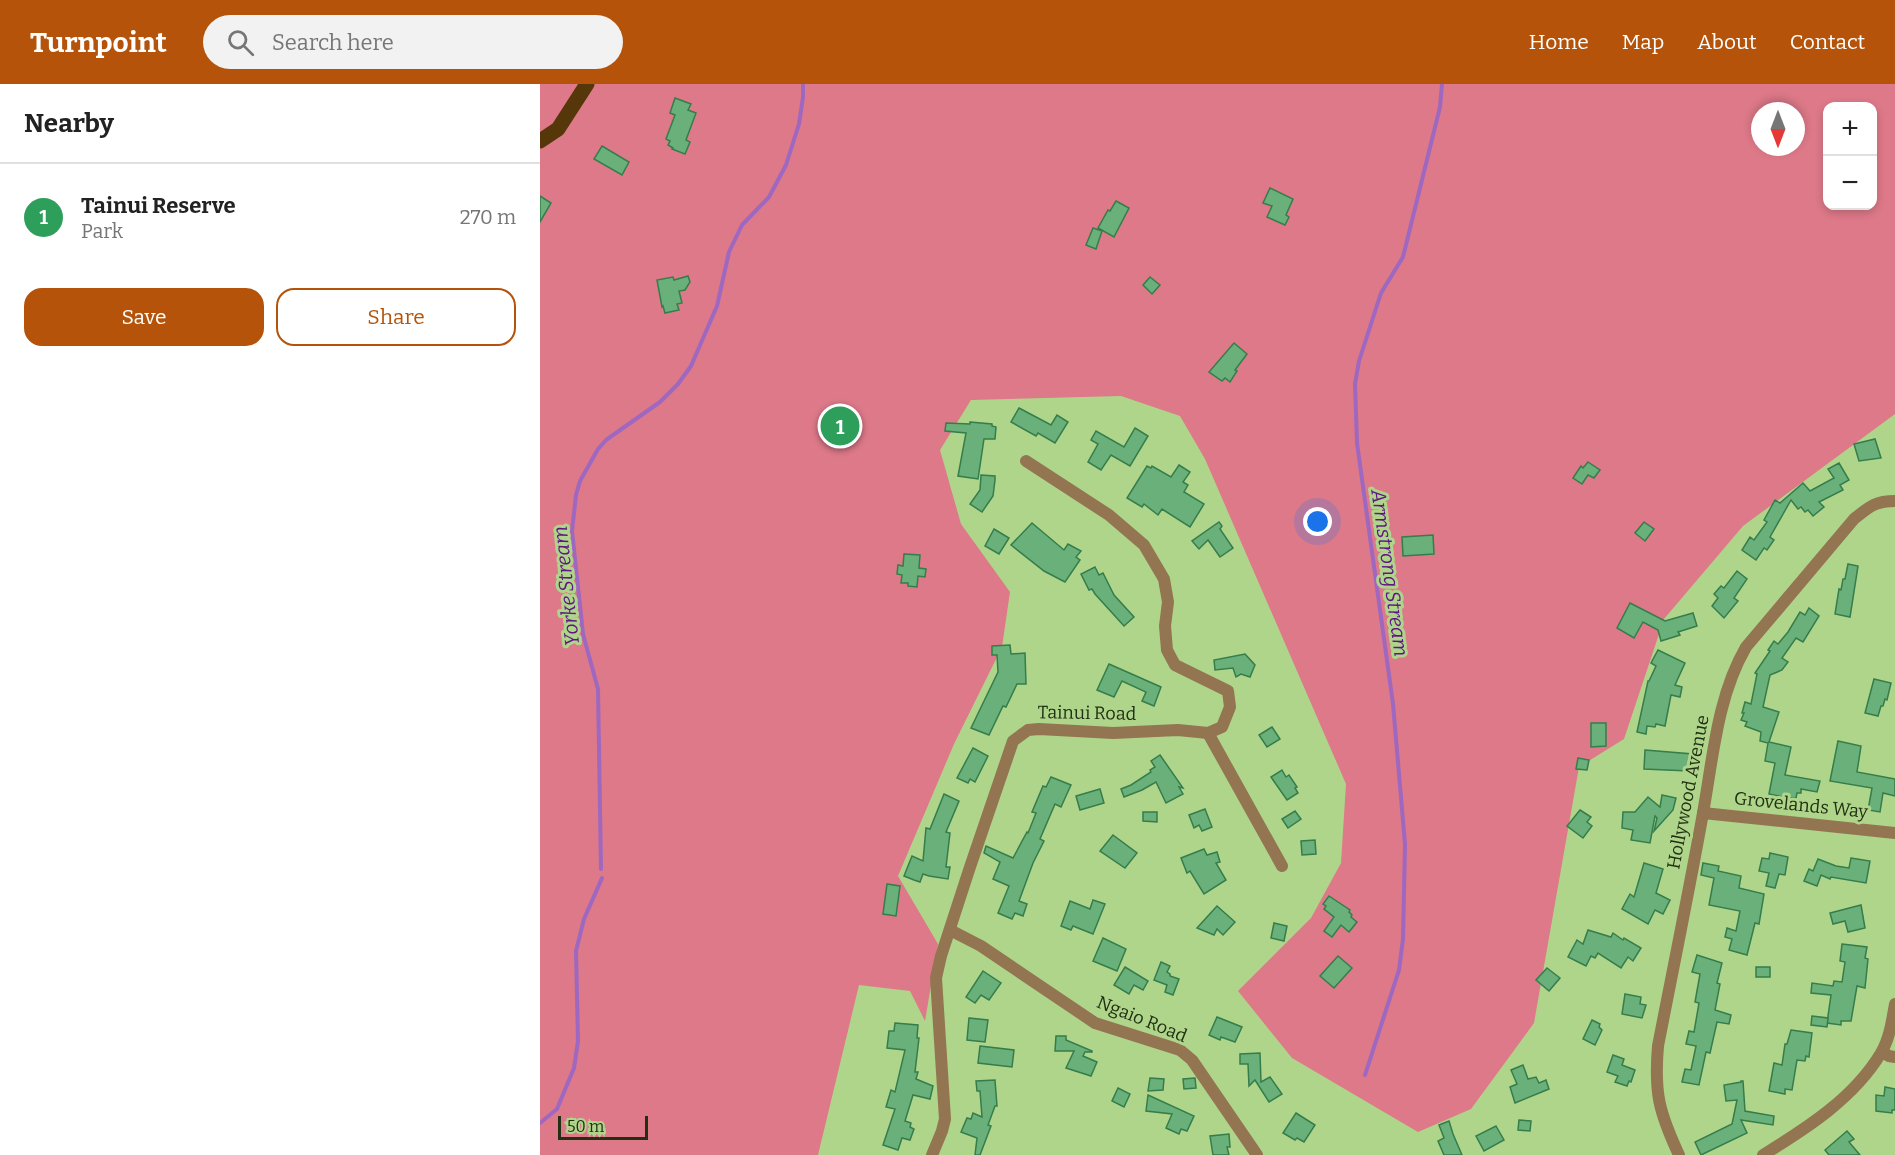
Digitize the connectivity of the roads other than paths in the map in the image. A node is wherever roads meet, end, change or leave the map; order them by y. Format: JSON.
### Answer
{"nodes":[{"id":1,"x":587,"y":84,"type":"edge"},
{"id":2,"x":540,"y":141,"type":"edge"},
{"id":3,"x":1026,"y":461,"type":"dead end"},
{"id":4,"x":1895,"y":501,"type":"edge"},
{"id":5,"x":1208,"y":733,"type":"junction"},
{"id":6,"x":1703,"y":813,"type":"junction"},
{"id":7,"x":1895,"y":833,"type":"edge"},
{"id":8,"x":1282,"y":866,"type":"dead end"},
{"id":9,"x":950,"y":930,"type":"junction"},
{"id":10,"x":1895,"y":1004,"type":"edge"},
{"id":11,"x":1882,"y":1052,"type":"junction"},
{"id":12,"x":1895,"y":1057,"type":"edge"},
{"id":13,"x":932,"y":1155,"type":"edge"},
{"id":14,"x":1257,"y":1155,"type":"edge"},
{"id":15,"x":1679,"y":1155,"type":"edge"},
{"id":16,"x":1763,"y":1155,"type":"edge"}],
"edges":[{"from":1,"to":2,"type":"main road"},
{"from":3,"to":5,"type":"street"},
{"from":4,"to":6,"type":"street","name":"Hollywood Avenue"},
{"from":5,"to":8,"type":"street"},
{"from":5,"to":9,"type":"street","name":"Tainui Road"},
{"from":6,"to":7,"type":"street","name":"Grovelands Way"},
{"from":6,"to":15,"type":"street","name":"Hollywood Avenue"},
{"from":9,"to":13,"type":"street","name":"Tainui Road"},
{"from":9,"to":14,"type":"street","name":"Ngaio Road"},
{"from":10,"to":11,"type":"street"},
{"from":11,"to":12,"type":"street"},
{"from":11,"to":16,"type":"street"}]}
